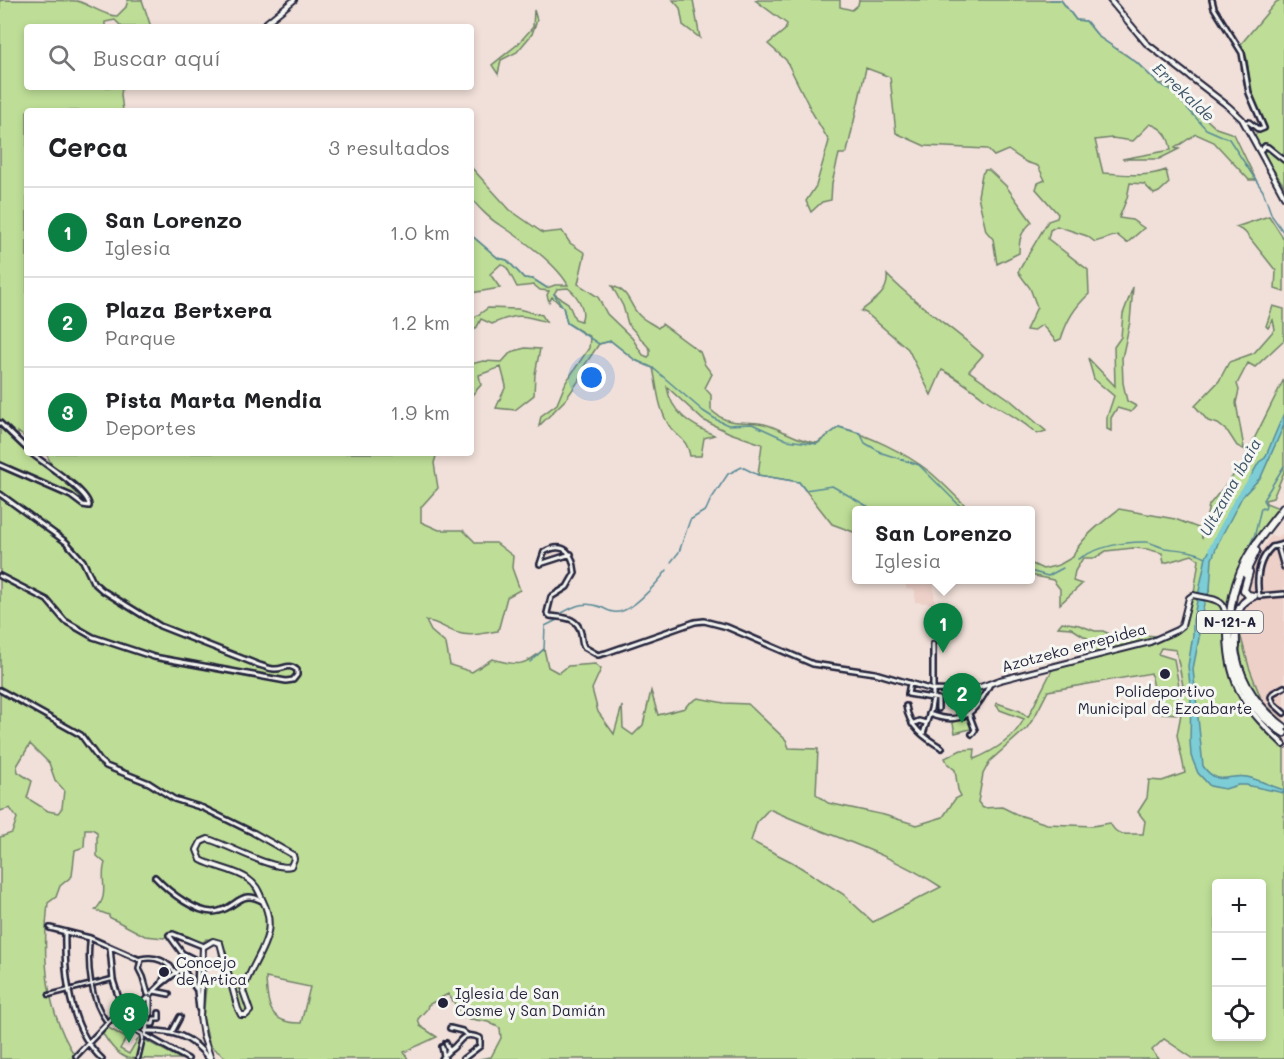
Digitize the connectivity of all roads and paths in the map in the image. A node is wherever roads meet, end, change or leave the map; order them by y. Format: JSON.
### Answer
{"nodes":[{"id":1,"x":294,"y":0,"type":"edge"},
{"id":2,"x":1212,"y":0,"type":"edge"},
{"id":3,"x":1112,"y":2,"type":"edge"},
{"id":4,"x":265,"y":24,"type":"edge"},
{"id":5,"x":1244,"y":122,"type":"junction"},
{"id":6,"x":1259,"y":148,"type":"junction"},
{"id":7,"x":1284,"y":160,"type":"edge"},
{"id":8,"x":1284,"y":196,"type":"edge"},
{"id":9,"x":0,"y":423,"type":"edge"},
{"id":10,"x":24,"y":446,"type":"edge"},
{"id":11,"x":36,"y":456,"type":"edge"},
{"id":12,"x":0,"y":465,"type":"edge"},
{"id":13,"x":0,"y":494,"type":"edge"},
{"id":14,"x":1284,"y":507,"type":"edge"},
{"id":15,"x":1284,"y":513,"type":"edge"},
{"id":16,"x":1284,"y":544,"type":"edge"},
{"id":17,"x":1278,"y":546,"type":"junction"},
{"id":18,"x":1259,"y":547,"type":"junction"},
{"id":19,"x":572,"y":554,"type":"junction"},
{"id":20,"x":1283,"y":561,"type":"edge"},
{"id":21,"x":1284,"y":567,"type":"edge"},
{"id":22,"x":0,"y":576,"type":"edge"},
{"id":23,"x":1284,"y":594,"type":"edge"},
{"id":24,"x":1256,"y":596,"type":"junction"},
{"id":25,"x":933,"y":645,"type":"dead end"},
{"id":26,"x":1236,"y":657,"type":"junction"},
{"id":27,"x":910,"y":683,"type":"junction"},
{"id":28,"x":990,"y":684,"type":"junction"},
{"id":29,"x":1284,"y":687,"type":"edge"},
{"id":30,"x":0,"y":690,"type":"edge"},
{"id":31,"x":933,"y":690,"type":"junction"},
{"id":32,"x":954,"y":691,"type":"junction"},
{"id":33,"x":961,"y":691,"type":"joint"},
{"id":34,"x":933,"y":697,"type":"junction"},
{"id":35,"x":906,"y":706,"type":"dead end"},
{"id":36,"x":938,"y":709,"type":"dead end"},
{"id":37,"x":1284,"y":713,"type":"edge"},
{"id":38,"x":929,"y":714,"type":"junction"},
{"id":39,"x":969,"y":714,"type":"junction"},
{"id":40,"x":960,"y":717,"type":"junction"},
{"id":41,"x":926,"y":723,"type":"junction"},
{"id":42,"x":912,"y":724,"type":"junction"},
{"id":43,"x":1284,"y":727,"type":"edge"},
{"id":44,"x":1284,"y":733,"type":"edge"},
{"id":45,"x":923,"y":734,"type":"junction"},
{"id":46,"x":972,"y":734,"type":"dead end"},
{"id":47,"x":1284,"y":745,"type":"edge"},
{"id":48,"x":942,"y":748,"type":"dead end"},
{"id":49,"x":254,"y":832,"type":"joint"},
{"id":50,"x":155,"y":877,"type":"dead end"},
{"id":51,"x":264,"y":902,"type":"junction"},
{"id":52,"x":50,"y":928,"type":"dead end"},
{"id":53,"x":65,"y":932,"type":"junction"},
{"id":54,"x":90,"y":938,"type":"junction"},
{"id":55,"x":110,"y":947,"type":"junction"},
{"id":56,"x":204,"y":947,"type":"junction"},
{"id":57,"x":140,"y":960,"type":"junction"},
{"id":58,"x":198,"y":963,"type":"junction"},
{"id":59,"x":170,"y":966,"type":"junction"},
{"id":60,"x":184,"y":971,"type":"junction"},
{"id":61,"x":177,"y":974,"type":"junction"},
{"id":62,"x":112,"y":979,"type":"junction"},
{"id":63,"x":162,"y":983,"type":"junction"},
{"id":64,"x":93,"y":984,"type":"junction"},
{"id":65,"x":68,"y":990,"type":"junction"},
{"id":66,"x":197,"y":991,"type":"junction"},
{"id":67,"x":169,"y":994,"type":"dead end"},
{"id":68,"x":49,"y":995,"type":"dead end"},
{"id":69,"x":150,"y":995,"type":"junction"},
{"id":70,"x":122,"y":1008,"type":"junction"},
{"id":71,"x":137,"y":1013,"type":"dead end"},
{"id":72,"x":159,"y":1013,"type":"dead end"},
{"id":73,"x":200,"y":1014,"type":"junction"},
{"id":74,"x":180,"y":1017,"type":"dead end"},
{"id":75,"x":112,"y":1018,"type":"junction"},
{"id":76,"x":108,"y":1023,"type":"junction"},
{"id":77,"x":147,"y":1024,"type":"junction"},
{"id":78,"x":450,"y":1028,"type":"dead end"},
{"id":79,"x":133,"y":1029,"type":"junction"},
{"id":80,"x":145,"y":1031,"type":"junction"},
{"id":81,"x":172,"y":1032,"type":"junction"},
{"id":82,"x":467,"y":1035,"type":"junction"},
{"id":83,"x":90,"y":1043,"type":"junction"},
{"id":84,"x":446,"y":1043,"type":"dead end"},
{"id":85,"x":471,"y":1046,"type":"dead end"},
{"id":86,"x":442,"y":1047,"type":"dead end"},
{"id":87,"x":449,"y":1051,"type":"junction"},
{"id":88,"x":473,"y":1051,"type":"junction"},
{"id":89,"x":76,"y":1056,"type":"dead end"},
{"id":90,"x":444,"y":1058,"type":"edge"},
{"id":91,"x":102,"y":1059,"type":"edge"},
{"id":92,"x":138,"y":1059,"type":"edge"},
{"id":93,"x":188,"y":1059,"type":"edge"},
{"id":94,"x":210,"y":1059,"type":"edge"},
{"id":95,"x":463,"y":1059,"type":"edge"}],
"edges":[{"from":1,"to":4,"type":"street"},
{"from":2,"to":5,"type":"street"},
{"from":3,"to":5,"type":"street"},
{"from":5,"to":6,"type":"street"},
{"from":6,"to":7,"type":"street"},
{"from":6,"to":8,"type":"street"},
{"from":9,"to":10,"type":"street"},
{"from":11,"to":12,"type":"street"},
{"from":13,"to":22,"type":"street"},
{"from":14,"to":44,"type":"highway","number":"N-121-A"},
{"from":15,"to":18,"type":"highway","number":"N-121-A"},
{"from":16,"to":17,"type":"street"},
{"from":17,"to":20,"type":"street"},
{"from":17,"to":24,"type":"street"},
{"from":18,"to":24,"type":"highway"},
{"from":18,"to":26,"type":"highway","number":"N-121-A"},
{"from":19,"to":19,"type":"street"},
{"from":19,"to":27,"type":"street"},
{"from":20,"to":21,"type":"street"},
{"from":23,"to":24,"type":"street"},
{"from":24,"to":26,"type":"highway"},
{"from":25,"to":31,"type":"street"},
{"from":26,"to":43,"type":"highway","number":"N-121-A"},
{"from":27,"to":31,"type":"street"},
{"from":27,"to":34,"type":"street"},
{"from":28,"to":33,"type":"street","name":"Azotzeko errepidea"},
{"from":28,"to":39,"type":"street"},
{"from":28,"to":47,"type":"street","name":"Azotzeko errepidea"},
{"from":29,"to":37,"type":"street"},
{"from":30,"to":49,"type":"street"},
{"from":31,"to":32,"type":"street"},
{"from":31,"to":34,"type":"street"},
{"from":32,"to":33,"type":"street"},
{"from":32,"to":40,"type":"street"},
{"from":34,"to":36,"type":"street"},
{"from":34,"to":38,"type":"street"},
{"from":35,"to":42,"type":"street"},
{"from":38,"to":40,"type":"street"},
{"from":38,"to":41,"type":"street"},
{"from":39,"to":40,"type":"street"},
{"from":39,"to":46,"type":"street"},
{"from":41,"to":42,"type":"street"},
{"from":41,"to":45,"type":"street"},
{"from":42,"to":45,"type":"street"},
{"from":45,"to":48,"type":"street"},
{"from":49,"to":51,"type":"street"},
{"from":50,"to":51,"type":"street"},
{"from":51,"to":56,"type":"street"},
{"from":52,"to":53,"type":"street"},
{"from":53,"to":54,"type":"street"},
{"from":53,"to":65,"type":"street"},
{"from":54,"to":55,"type":"street"},
{"from":54,"to":64,"type":"street"},
{"from":55,"to":57,"type":"street"},
{"from":55,"to":62,"type":"street"},
{"from":56,"to":58,"type":"street"},
{"from":56,"to":73,"type":"street"},
{"from":57,"to":59,"type":"street"},
{"from":57,"to":69,"type":"street"},
{"from":58,"to":60,"type":"street"},
{"from":58,"to":66,"type":"street"},
{"from":59,"to":61,"type":"street"},
{"from":59,"to":63,"type":"street"},
{"from":60,"to":61,"type":"street"},
{"from":60,"to":66,"type":"street"},
{"from":61,"to":63,"type":"street"},
{"from":62,"to":64,"type":"street"},
{"from":62,"to":70,"type":"street"},
{"from":63,"to":69,"type":"street"},
{"from":64,"to":65,"type":"street"},
{"from":64,"to":76,"type":"street"},
{"from":65,"to":68,"type":"street"},
{"from":65,"to":83,"type":"street"},
{"from":66,"to":73,"type":"street"},
{"from":67,"to":69,"type":"street"},
{"from":69,"to":70,"type":"street"},
{"from":69,"to":77,"type":"street"},
{"from":70,"to":75,"type":"street"},
{"from":71,"to":79,"type":"street"},
{"from":72,"to":77,"type":"street"},
{"from":73,"to":94,"type":"street"},
{"from":74,"to":81,"type":"street"},
{"from":75,"to":76,"type":"street"},
{"from":75,"to":79,"type":"street"},
{"from":76,"to":83,"type":"street"},
{"from":77,"to":80,"type":"street"},
{"from":78,"to":82,"type":"street"},
{"from":79,"to":92,"type":"street"},
{"from":80,"to":81,"type":"street"},
{"from":80,"to":93,"type":"street"},
{"from":81,"to":94,"type":"street"},
{"from":82,"to":87,"type":"street"},
{"from":82,"to":88,"type":"street"},
{"from":83,"to":89,"type":"street"},
{"from":83,"to":91,"type":"street"},
{"from":84,"to":87,"type":"street"},
{"from":85,"to":88,"type":"street"},
{"from":86,"to":90,"type":"street"},
{"from":87,"to":90,"type":"street"},
{"from":88,"to":95,"type":"street"}]}
